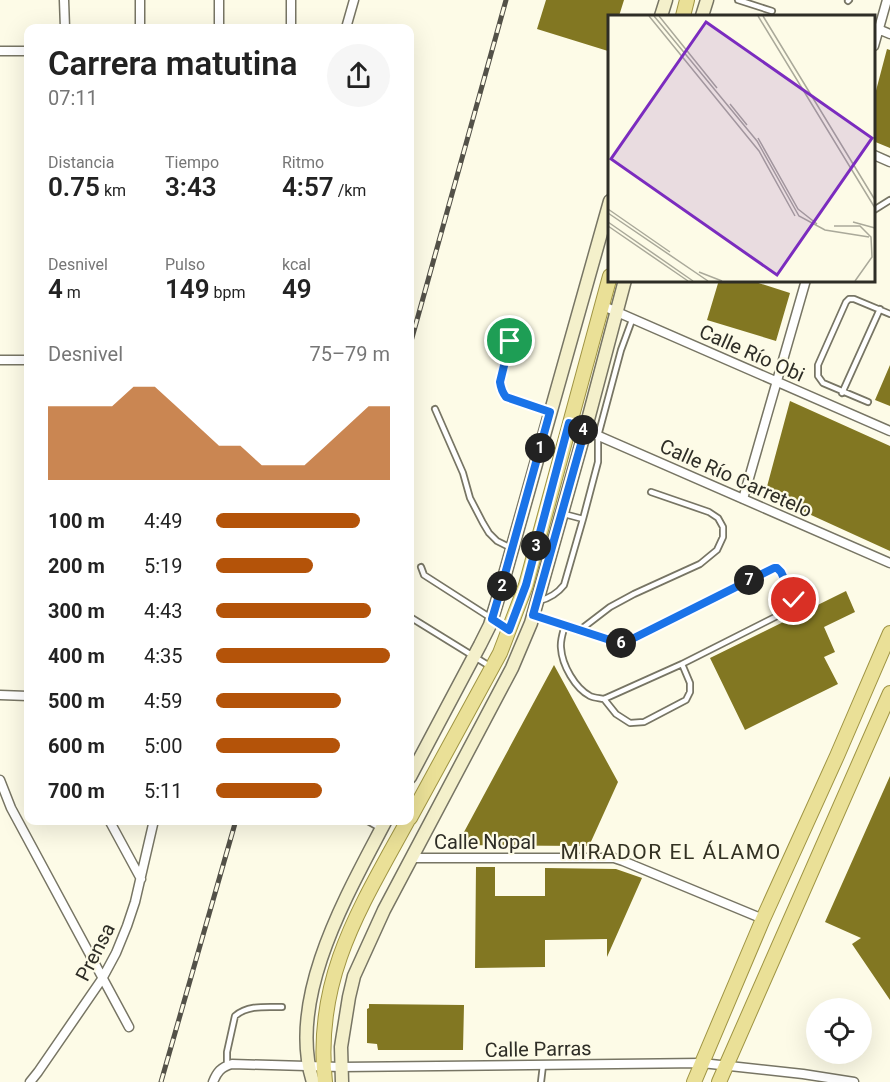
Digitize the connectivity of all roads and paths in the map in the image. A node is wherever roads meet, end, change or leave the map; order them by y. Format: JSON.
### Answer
{"nodes":[{"id":1,"x":64,"y":0,"type":"edge"},
{"id":2,"x":140,"y":0,"type":"edge"},
{"id":3,"x":219,"y":0,"type":"edge"},
{"id":4,"x":291,"y":0,"type":"edge"},
{"id":5,"x":354,"y":0,"type":"edge"},
{"id":6,"x":666,"y":0,"type":"edge"},
{"id":7,"x":687,"y":0,"type":"edge"},
{"id":8,"x":707,"y":0,"type":"edge"},
{"id":9,"x":738,"y":0,"type":"edge"},
{"id":10,"x":887,"y":0,"type":"edge"},
{"id":11,"x":772,"y":11,"type":"dead end"},
{"id":12,"x":661,"y":15,"type":"edge"},
{"id":13,"x":683,"y":15,"type":"edge"},
{"id":14,"x":702,"y":15,"type":"edge"},
{"id":15,"x":65,"y":24,"type":"edge"},
{"id":16,"x":140,"y":24,"type":"edge"},
{"id":17,"x":219,"y":24,"type":"edge"},
{"id":18,"x":291,"y":24,"type":"edge"},
{"id":19,"x":347,"y":24,"type":"edge"},
{"id":20,"x":878,"y":29,"type":"junction"},
{"id":21,"x":890,"y":34,"type":"edge"},
{"id":22,"x":875,"y":39,"type":"edge"},
{"id":23,"x":0,"y":51,"type":"edge"},
{"id":24,"x":24,"y":51,"type":"edge"},
{"id":25,"x":875,"y":156,"type":"edge"},
{"id":26,"x":890,"y":162,"type":"edge"},
{"id":27,"x":890,"y":200,"type":"edge"},
{"id":28,"x":608,"y":205,"type":"edge"},
{"id":29,"x":875,"y":209,"type":"edge"},
{"id":30,"x":608,"y":280,"type":"edge"},
{"id":31,"x":624,"y":282,"type":"edge"},
{"id":32,"x":805,"y":282,"type":"edge"},
{"id":33,"x":601,"y":305,"type":"junction"},
{"id":34,"x":880,"y":309,"type":"junction"},
{"id":35,"x":616,"y":312,"type":"junction"},
{"id":36,"x":890,"y":314,"type":"edge"},
{"id":37,"x":632,"y":319,"type":"junction"},
{"id":38,"x":510,"y":341,"type":"dead end"},
{"id":39,"x":0,"y":360,"type":"edge"},
{"id":40,"x":24,"y":360,"type":"edge"},
{"id":41,"x":777,"y":382,"type":"junction"},
{"id":42,"x":842,"y":393,"type":"junction"},
{"id":43,"x":868,"y":402,"type":"dead end"},
{"id":44,"x":435,"y":409,"type":"dead end"},
{"id":45,"x":550,"y":412,"type":"junction"},
{"id":46,"x":569,"y":423,"type":"junction"},
{"id":47,"x":585,"y":430,"type":"junction"},
{"id":48,"x":890,"y":431,"type":"edge"},
{"id":49,"x":598,"y":436,"type":"junction"},
{"id":50,"x":651,"y":492,"type":"dead end"},
{"id":51,"x":743,"y":499,"type":"junction"},
{"id":52,"x":561,"y":513,"type":"junction"},
{"id":53,"x":583,"y":519,"type":"junction"},
{"id":54,"x":512,"y":548,"type":"junction"},
{"id":55,"x":890,"y":563,"type":"edge"},
{"id":56,"x":421,"y":567,"type":"dead end"},
{"id":57,"x":537,"y":601,"type":"junction"},
{"id":58,"x":533,"y":615,"type":"junction"},
{"id":59,"x":492,"y":619,"type":"junction"},
{"id":60,"x":414,"y":620,"type":"edge"},
{"id":61,"x":565,"y":625,"type":"junction"},
{"id":62,"x":509,"y":630,"type":"junction"},
{"id":63,"x":580,"y":630,"type":"junction"},
{"id":64,"x":890,"y":633,"type":"edge"},
{"id":65,"x":474,"y":657,"type":"junction"},
{"id":66,"x":682,"y":664,"type":"junction"},
{"id":67,"x":492,"y":668,"type":"junction"},
{"id":68,"x":890,"y":693,"type":"edge"},
{"id":69,"x":0,"y":696,"type":"edge"},
{"id":70,"x":24,"y":696,"type":"edge"},
{"id":71,"x":604,"y":699,"type":"junction"},
{"id":72,"x":414,"y":770,"type":"edge"},
{"id":73,"x":0,"y":780,"type":"edge"},
{"id":74,"x":414,"y":810,"type":"edge"},
{"id":75,"x":113,"y":825,"type":"edge"},
{"id":76,"x":153,"y":825,"type":"edge"},
{"id":77,"x":384,"y":825,"type":"edge"},
{"id":78,"x":406,"y":825,"type":"edge"},
{"id":79,"x":413,"y":858,"type":"junction"},
{"id":80,"x":141,"y":879,"type":"junction"},
{"id":81,"x":763,"y":919,"type":"junction"},
{"id":82,"x":102,"y":979,"type":"junction"},
{"id":83,"x":282,"y":1007,"type":"dead end"},
{"id":84,"x":129,"y":1027,"type":"dead end"},
{"id":85,"x":702,"y":1063,"type":"junction"},
{"id":86,"x":308,"y":1065,"type":"junction"},
{"id":87,"x":543,"y":1065,"type":"junction"},
{"id":88,"x":323,"y":1066,"type":"junction"},
{"id":89,"x":726,"y":1066,"type":"junction"},
{"id":90,"x":225,"y":1067,"type":"junction"},
{"id":91,"x":341,"y":1067,"type":"junction"},
{"id":92,"x":804,"y":1078,"type":"edge"},
{"id":93,"x":818,"y":1079,"type":"edge"},
{"id":94,"x":30,"y":1082,"type":"edge"},
{"id":95,"x":213,"y":1082,"type":"edge"},
{"id":96,"x":313,"y":1082,"type":"edge"},
{"id":97,"x":325,"y":1082,"type":"edge"},
{"id":98,"x":342,"y":1082,"type":"edge"},
{"id":99,"x":541,"y":1082,"type":"edge"},
{"id":100,"x":694,"y":1082,"type":"edge"},
{"id":101,"x":719,"y":1082,"type":"edge"},
{"id":102,"x":854,"y":1082,"type":"edge"}],
"edges":[{"from":1,"to":15,"type":"street"},
{"from":2,"to":16,"type":"street"},
{"from":3,"to":17,"type":"street"},
{"from":4,"to":18,"type":"street"},
{"from":5,"to":19,"type":"street"},
{"from":6,"to":12,"type":"main road"},
{"from":7,"to":13,"type":"main road"},
{"from":8,"to":14,"type":"main road"},
{"from":9,"to":11,"type":"lane"},
{"from":10,"to":20,"type":"street"},
{"from":20,"to":21,"type":"street"},
{"from":20,"to":22,"type":"street"},
{"from":23,"to":24,"type":"street"},
{"from":25,"to":26,"type":"street"},
{"from":27,"to":29,"type":"lane"},
{"from":28,"to":45,"type":"main road"},
{"from":30,"to":33,"type":"main road"},
{"from":31,"to":35,"type":"main road"},
{"from":32,"to":41,"type":"street"},
{"from":33,"to":35,"type":"street","name":"Calle Río Obi"},
{"from":33,"to":46,"type":"main road"},
{"from":34,"to":36,"type":"lane"},
{"from":34,"to":42,"type":"lane"},
{"from":34,"to":42,"type":"lane"},
{"from":35,"to":37,"type":"street","name":"Calle Río Obi"},
{"from":35,"to":47,"type":"main road"},
{"from":37,"to":41,"type":"street","name":"Calle Río Obi"},
{"from":37,"to":49,"type":"lane"},
{"from":38,"to":45,"type":"lane"},
{"from":39,"to":40,"type":"street"},
{"from":41,"to":48,"type":"street","name":"Calle Río Obi"},
{"from":41,"to":51,"type":"street"},
{"from":42,"to":43,"type":"lane"},
{"from":44,"to":54,"type":"lane"},
{"from":45,"to":54,"type":"main road"},
{"from":46,"to":47,"type":"street","name":"Calle Río Carretelo"},
{"from":46,"to":62,"type":"main road"},
{"from":47,"to":49,"type":"street","name":"Calle Río Carretelo"},
{"from":47,"to":52,"type":"main road"},
{"from":49,"to":51,"type":"street","name":"Calle Río Carretelo"},
{"from":49,"to":53,"type":"lane"},
{"from":50,"to":63,"type":"lane"},
{"from":51,"to":55,"type":"street","name":"Calle Río Carretelo"},
{"from":52,"to":53,"type":"lane"},
{"from":52,"to":57,"type":"main road"},
{"from":53,"to":57,"type":"lane"},
{"from":54,"to":59,"type":"main road"},
{"from":56,"to":59,"type":"lane"},
{"from":57,"to":58,"type":"main road"},
{"from":58,"to":61,"type":"lane"},
{"from":58,"to":79,"type":"main road"},
{"from":59,"to":62,"type":"lane"},
{"from":59,"to":65,"type":"main road"},
{"from":60,"to":65,"type":"lane"},
{"from":61,"to":63,"type":"lane"},
{"from":61,"to":71,"type":"lane"},
{"from":62,"to":67,"type":"main road"},
{"from":63,"to":66,"type":"lane"},
{"from":64,"to":81,"type":"main road"},
{"from":65,"to":67,"type":"lane"},
{"from":65,"to":72,"type":"main road"},
{"from":66,"to":71,"type":"lane"},
{"from":66,"to":71,"type":"lane"},
{"from":67,"to":74,"type":"main road"},
{"from":68,"to":89,"type":"main road"},
{"from":69,"to":70,"type":"street"},
{"from":73,"to":82,"type":"street"},
{"from":75,"to":80,"type":"street"},
{"from":76,"to":80,"type":"street","name":"Prensa"},
{"from":77,"to":86,"type":"main road"},
{"from":78,"to":88,"type":"main road"},
{"from":79,"to":81,"type":"street","name":"Calle Nopal"},
{"from":79,"to":91,"type":"main road"},
{"from":80,"to":82,"type":"street","name":"Prensa"},
{"from":81,"to":85,"type":"main road"},
{"from":82,"to":84,"type":"street"},
{"from":82,"to":94,"type":"street","name":"Prensa"},
{"from":83,"to":90,"type":"lane"},
{"from":85,"to":87,"type":"street","name":"Calle Parras"},
{"from":85,"to":89,"type":"street","name":"Calle Parras"},
{"from":85,"to":100,"type":"main road"},
{"from":86,"to":88,"type":"street","name":"Calle Parras"},
{"from":86,"to":90,"type":"street","name":"Calle Parras"},
{"from":86,"to":96,"type":"main road"},
{"from":87,"to":91,"type":"street","name":"Calle Parras"},
{"from":87,"to":99,"type":"lane"},
{"from":88,"to":91,"type":"street","name":"Calle Parras"},
{"from":88,"to":97,"type":"main road"},
{"from":89,"to":92,"type":"street","name":"Calle Parras"},
{"from":89,"to":101,"type":"main road"},
{"from":90,"to":95,"type":"street"},
{"from":91,"to":98,"type":"main road"},
{"from":92,"to":93,"type":"street","name":"Calle Parras"},
{"from":93,"to":102,"type":"street","name":"Calle Parras"}]}
